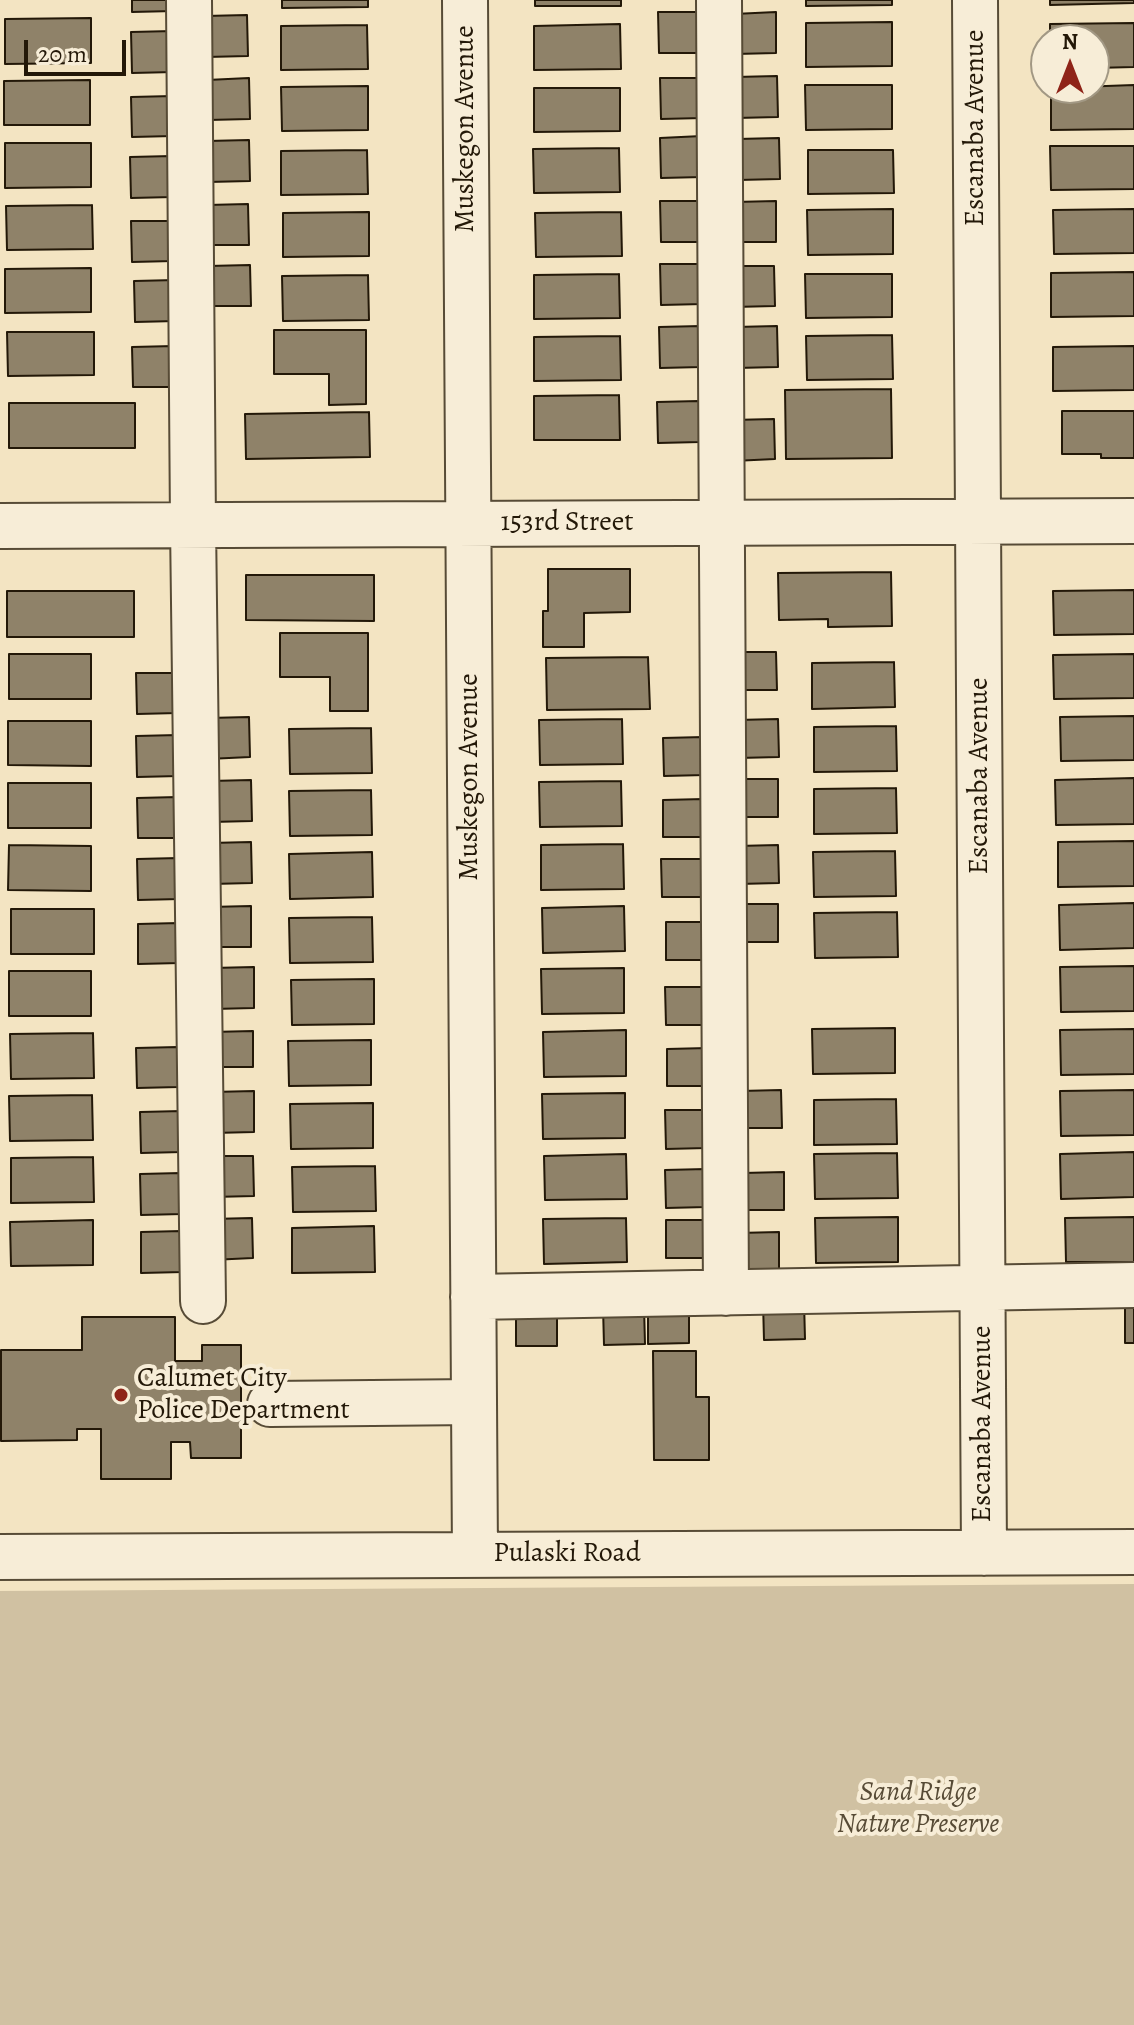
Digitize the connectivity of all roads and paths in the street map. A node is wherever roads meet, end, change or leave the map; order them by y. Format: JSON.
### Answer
{"nodes":[{"id":1,"x":189,"y":0,"type":"edge"},
{"id":2,"x":465,"y":0,"type":"edge"},
{"id":3,"x":719,"y":0,"type":"edge"},
{"id":4,"x":975,"y":0,"type":"edge"},
{"id":5,"x":978,"y":521,"type":"junction"},
{"id":6,"x":1134,"y":521,"type":"edge"},
{"id":7,"x":721,"y":523,"type":"junction"},
{"id":8,"x":468,"y":524,"type":"junction"},
{"id":9,"x":193,"y":525,"type":"junction"},
{"id":10,"x":0,"y":526,"type":"edge"},
{"id":11,"x":1134,"y":1285,"type":"edge"},
{"id":12,"x":982,"y":1287,"type":"junction"},
{"id":13,"x":726,"y":1293,"type":"junction"},
{"id":14,"x":473,"y":1297,"type":"junction"},
{"id":15,"x":203,"y":1301,"type":"dead end"},
{"id":16,"x":474,"y":1402,"type":"junction"},
{"id":17,"x":270,"y":1404,"type":"dead end"},
{"id":18,"x":1134,"y":1552,"type":"edge"},
{"id":19,"x":984,"y":1553,"type":"junction"},
{"id":20,"x":475,"y":1554,"type":"junction"},
{"id":21,"x":0,"y":1557,"type":"edge"}],
"edges":[{"from":1,"to":9,"type":"street"},
{"from":2,"to":8,"type":"street","name":"Muskegon Avenue"},
{"from":3,"to":7,"type":"street"},
{"from":4,"to":5,"type":"street","name":"Escanaba Avenue"},
{"from":5,"to":6,"type":"street","name":"153rd Street"},
{"from":5,"to":7,"type":"street","name":"153rd Street"},
{"from":5,"to":12,"type":"street","name":"Escanaba Avenue"},
{"from":7,"to":8,"type":"street","name":"153rd Street"},
{"from":7,"to":13,"type":"street"},
{"from":8,"to":9,"type":"street","name":"153rd Street"},
{"from":8,"to":14,"type":"street","name":"Muskegon Avenue"},
{"from":9,"to":10,"type":"street","name":"153rd Street"},
{"from":9,"to":15,"type":"street"},
{"from":11,"to":12,"type":"street"},
{"from":12,"to":13,"type":"street"},
{"from":12,"to":19,"type":"street","name":"Escanaba Avenue"},
{"from":13,"to":14,"type":"street"},
{"from":14,"to":16,"type":"street","name":"Muskegon Avenue"},
{"from":16,"to":17,"type":"street"},
{"from":16,"to":20,"type":"street","name":"Muskegon Avenue"},
{"from":18,"to":19,"type":"street","name":"Pulaski Road"},
{"from":19,"to":20,"type":"street","name":"Pulaski Road"},
{"from":20,"to":21,"type":"street","name":"Pulaski Road"}]}
